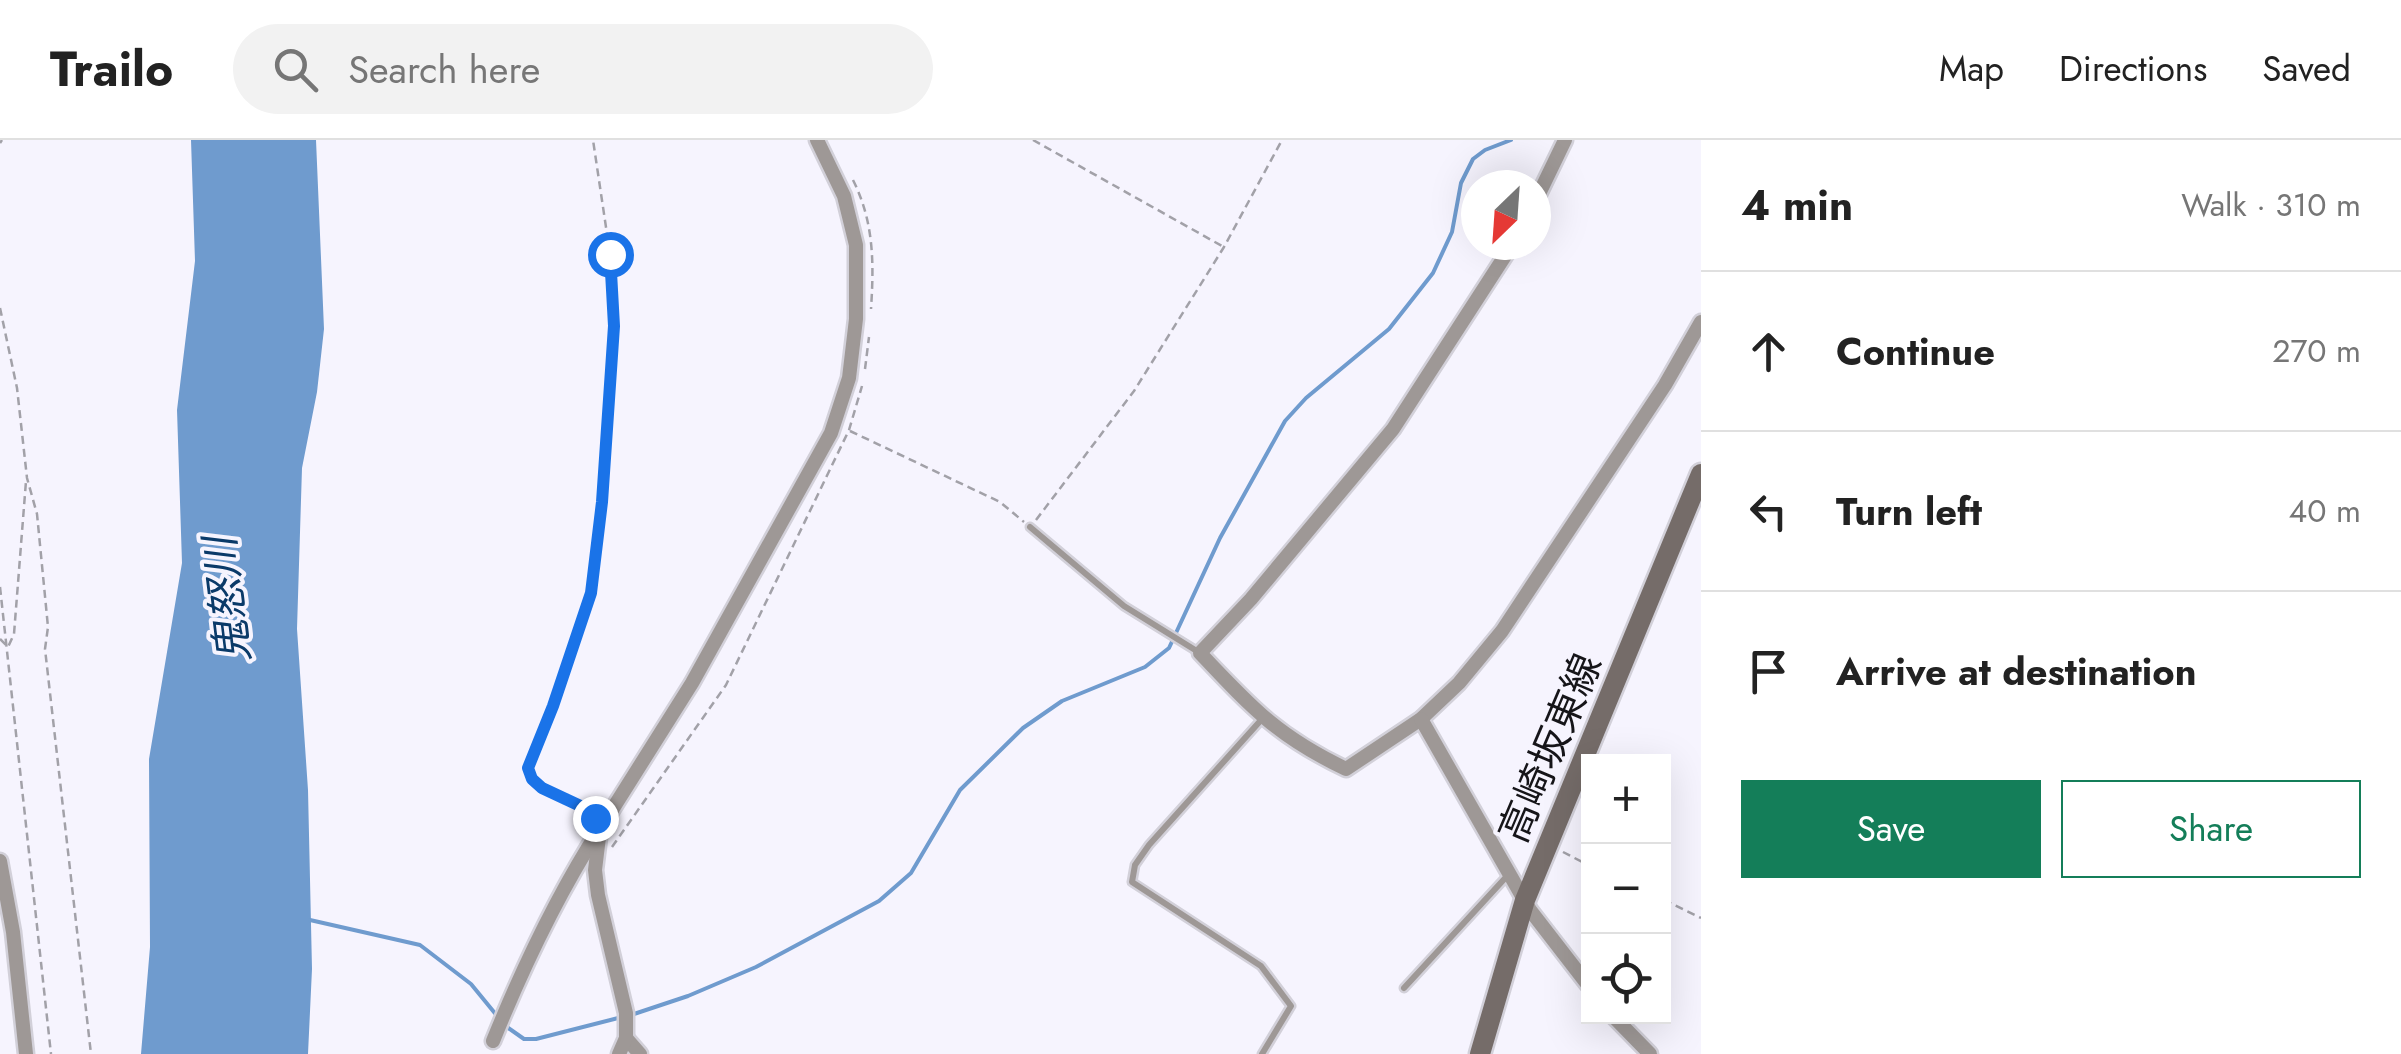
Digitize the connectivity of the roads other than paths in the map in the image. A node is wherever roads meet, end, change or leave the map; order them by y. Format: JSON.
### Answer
{"nodes":[{"id":1,"x":816,"y":140,"type":"edge"},
{"id":2,"x":1566,"y":140,"type":"edge"},
{"id":3,"x":1551,"y":170,"type":"edge"},
{"id":4,"x":1502,"y":260,"type":"edge"},
{"id":5,"x":1701,"y":322,"type":"edge"},
{"id":6,"x":1701,"y":474,"type":"edge"},
{"id":7,"x":1030,"y":528,"type":"road end"},
{"id":8,"x":1200,"y":653,"type":"junction"},
{"id":9,"x":1262,"y":719,"type":"junction"},
{"id":10,"x":1421,"y":719,"type":"junction"},
{"id":11,"x":597,"y":824,"type":"junction"},
{"id":12,"x":0,"y":861,"type":"edge"},
{"id":13,"x":1510,"y":873,"type":"junction"},
{"id":14,"x":1525,"y":900,"type":"junction"},
{"id":15,"x":1581,"y":976,"type":"edge"},
{"id":16,"x":1404,"y":988,"type":"dead end"},
{"id":17,"x":1621,"y":1024,"type":"edge"},
{"id":18,"x":626,"y":1038,"type":"junction"},
{"id":19,"x":494,"y":1041,"type":"dead end"},
{"id":20,"x":26,"y":1054,"type":"edge"},
{"id":21,"x":619,"y":1054,"type":"edge"},
{"id":22,"x":640,"y":1054,"type":"edge"},
{"id":23,"x":1262,"y":1054,"type":"edge"},
{"id":24,"x":1480,"y":1054,"type":"edge"},
{"id":25,"x":1650,"y":1054,"type":"edge"}],
"edges":[{"from":1,"to":11,"type":"street"},
{"from":2,"to":3,"type":"street"},
{"from":4,"to":8,"type":"street"},
{"from":5,"to":10,"type":"street"},
{"from":6,"to":14,"type":"main road","name":"高崎坂東線"},
{"from":7,"to":8,"type":"lane"},
{"from":8,"to":9,"type":"street"},
{"from":9,"to":10,"type":"street"},
{"from":9,"to":23,"type":"lane"},
{"from":10,"to":13,"type":"street"},
{"from":11,"to":18,"type":"street"},
{"from":11,"to":19,"type":"street"},
{"from":12,"to":20,"type":"street"},
{"from":13,"to":14,"type":"street"},
{"from":13,"to":16,"type":"lane"},
{"from":14,"to":15,"type":"street"},
{"from":14,"to":24,"type":"main road","name":"高崎坂東線"},
{"from":17,"to":25,"type":"street"},
{"from":18,"to":21,"type":"street"},
{"from":18,"to":22,"type":"street"}]}
